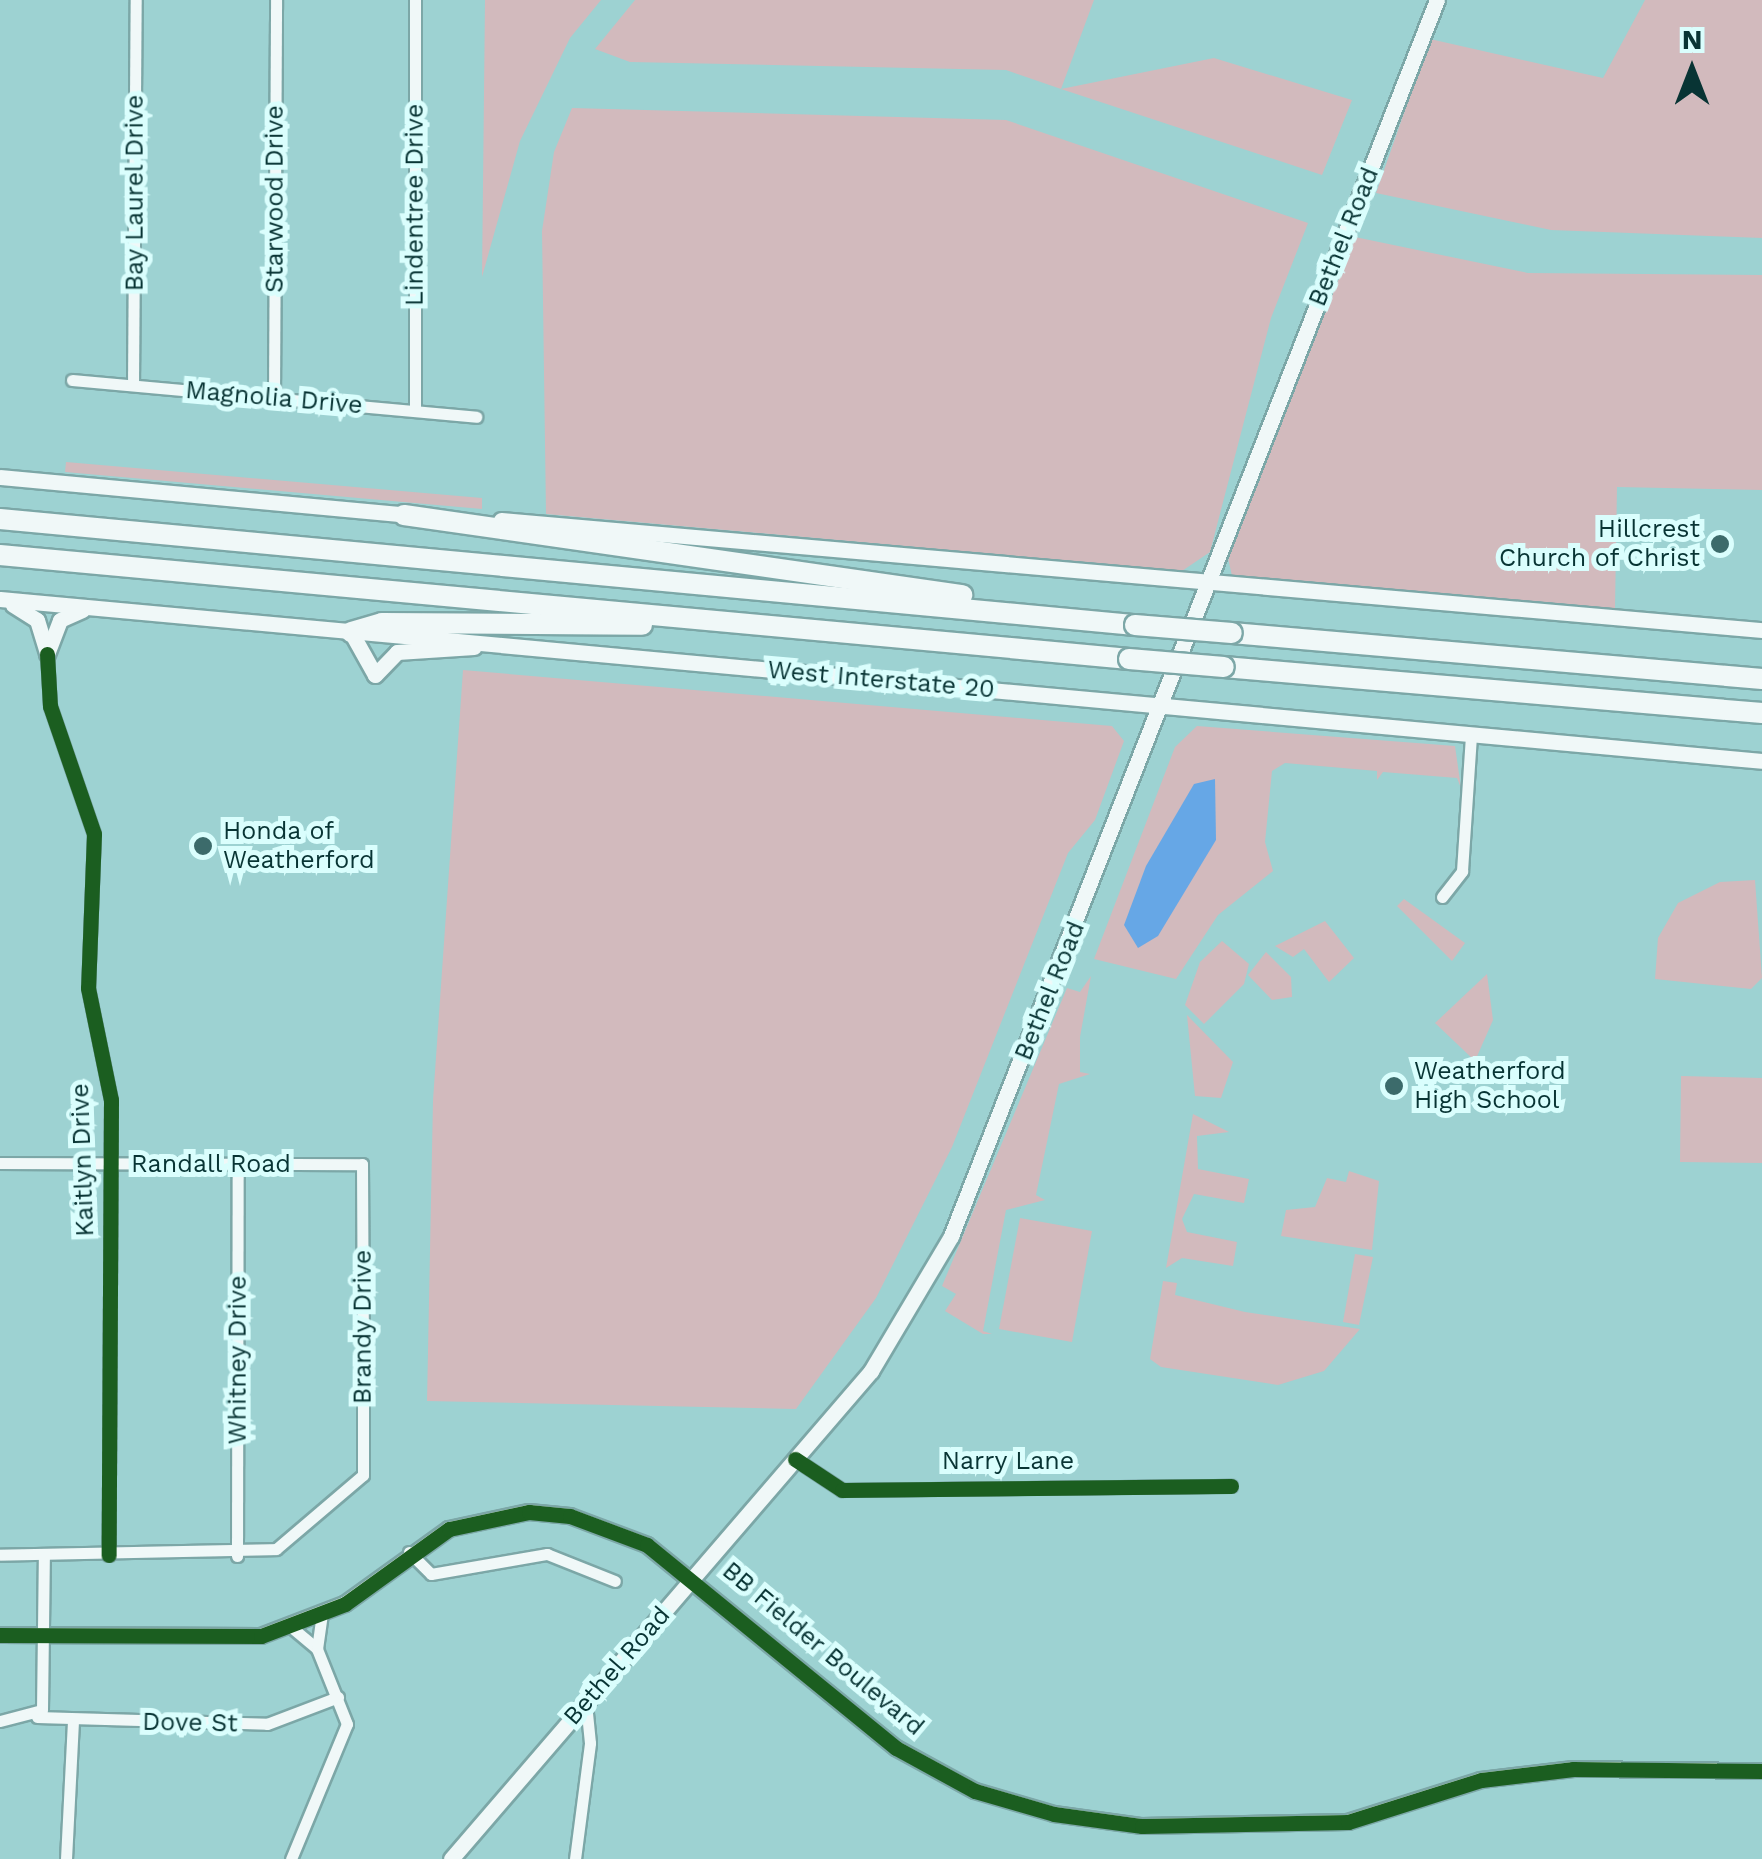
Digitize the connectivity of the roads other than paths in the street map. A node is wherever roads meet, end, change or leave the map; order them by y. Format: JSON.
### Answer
{"nodes":[{"id":1,"x":136,"y":0,"type":"edge"},
{"id":2,"x":276,"y":0,"type":"edge"},
{"id":3,"x":415,"y":0,"type":"edge"},
{"id":4,"x":1437,"y":0,"type":"edge"},
{"id":5,"x":72,"y":380,"type":"dead end"},
{"id":6,"x":134,"y":386,"type":"junction"},
{"id":7,"x":274,"y":397,"type":"junction"},
{"id":8,"x":415,"y":410,"type":"junction"},
{"id":9,"x":476,"y":417,"type":"dead end"},
{"id":10,"x":0,"y":477,"type":"edge"},
{"id":11,"x":404,"y":515,"type":"junction"},
{"id":12,"x":0,"y":519,"type":"edge"},
{"id":13,"x":0,"y":555,"type":"edge"},
{"id":14,"x":1207,"y":582,"type":"junction"},
{"id":15,"x":0,"y":600,"type":"edge"},
{"id":16,"x":102,"y":608,"type":"junction"},
{"id":17,"x":1016,"y":612,"type":"junction"},
{"id":18,"x":746,"y":622,"type":"junction"},
{"id":19,"x":1762,"y":630,"type":"edge"},
{"id":20,"x":350,"y":632,"type":"junction"},
{"id":21,"x":486,"y":644,"type":"junction"},
{"id":22,"x":48,"y":654,"type":"junction"},
{"id":23,"x":1762,"y":680,"type":"edge"},
{"id":24,"x":1162,"y":706,"type":"junction"},
{"id":25,"x":1762,"y":713,"type":"edge"},
{"id":26,"x":1471,"y":737,"type":"junction"},
{"id":27,"x":1762,"y":761,"type":"edge"},
{"id":28,"x":1442,"y":897,"type":"dead end"},
{"id":29,"x":0,"y":1163,"type":"edge"},
{"id":30,"x":111,"y":1164,"type":"junction"},
{"id":31,"x":238,"y":1164,"type":"junction"},
{"id":32,"x":362,"y":1164,"type":"joint"},
{"id":33,"x":796,"y":1459,"type":"junction"},
{"id":34,"x":1231,"y":1486,"type":"dead end"},
{"id":35,"x":409,"y":1552,"type":"junction"},
{"id":36,"x":0,"y":1555,"type":"edge"},
{"id":37,"x":44,"y":1555,"type":"junction"},
{"id":38,"x":110,"y":1555,"type":"junction"},
{"id":39,"x":237,"y":1556,"type":"junction"},
{"id":40,"x":694,"y":1576,"type":"junction"},
{"id":41,"x":615,"y":1581,"type":"dead end"},
{"id":42,"x":322,"y":1614,"type":"junction"},
{"id":43,"x":290,"y":1626,"type":"junction"},
{"id":44,"x":0,"y":1635,"type":"edge"},
{"id":45,"x":44,"y":1635,"type":"junction"},
{"id":46,"x":317,"y":1649,"type":"junction"},
{"id":47,"x":338,"y":1697,"type":"junction"},
{"id":48,"x":586,"y":1703,"type":"junction"},
{"id":49,"x":37,"y":1717,"type":"junction"},
{"id":50,"x":0,"y":1721,"type":"edge"},
{"id":51,"x":73,"y":1722,"type":"junction"},
{"id":52,"x":1762,"y":1772,"type":"edge"},
{"id":53,"x":66,"y":1859,"type":"edge"},
{"id":54,"x":291,"y":1859,"type":"edge"},
{"id":55,"x":451,"y":1859,"type":"edge"},
{"id":56,"x":575,"y":1859,"type":"edge"}],
"edges":[{"from":1,"to":6,"type":"street","name":"Bay Laurel Drive"},
{"from":2,"to":7,"type":"street","name":"Starwood Drive"},
{"from":3,"to":8,"type":"street","name":"Lindentree Drive"},
{"from":4,"to":14,"type":"main road","name":"Bethel Road"},
{"from":5,"to":6,"type":"street","name":"Magnolia Drive"},
{"from":6,"to":7,"type":"street","name":"Magnolia Drive"},
{"from":7,"to":8,"type":"street","name":"Magnolia Drive"},
{"from":8,"to":9,"type":"street","name":"Magnolia Drive"},
{"from":10,"to":11,"type":"main road"},
{"from":11,"to":14,"type":"main road"},
{"from":11,"to":17,"type":"highway"},
{"from":12,"to":17,"type":"highway"},
{"from":13,"to":18,"type":"highway"},
{"from":14,"to":19,"type":"main road"},
{"from":14,"to":24,"type":"main road","name":"Bethel Road"},
{"from":15,"to":16,"type":"main road","name":"West Interstate 20"},
{"from":15,"to":22,"type":"main road","name":"Kaitlyn Drive"},
{"from":16,"to":20,"type":"main road","name":"West Interstate 20"},
{"from":16,"to":22,"type":"main road"},
{"from":17,"to":23,"type":"highway","bridge":true},
{"from":18,"to":20,"type":"highway"},
{"from":18,"to":25,"type":"highway","bridge":true},
{"from":20,"to":21,"type":"main road","name":"West Interstate 20"},
{"from":20,"to":21,"type":"main road"},
{"from":21,"to":24,"type":"main road","name":"West Interstate 20"},
{"from":22,"to":30,"type":"street","name":"Kaitlyn Drive"},
{"from":24,"to":26,"type":"main road","name":"West Interstate 20"},
{"from":24,"to":33,"type":"main road","name":"Bethel Road"},
{"from":26,"to":27,"type":"main road","name":"West Interstate 20"},
{"from":26,"to":28,"type":"street"},
{"from":29,"to":30,"type":"street","name":"Randall Road"},
{"from":30,"to":31,"type":"street","name":"Randall Road"},
{"from":30,"to":38,"type":"street","name":"Kaitlyn Drive"},
{"from":31,"to":32,"type":"street","name":"Randall Road"},
{"from":31,"to":39,"type":"street","name":"Whitney Drive"},
{"from":32,"to":39,"type":"street","name":"Brandy Drive"},
{"from":33,"to":34,"type":"street","name":"Narry Lane"},
{"from":33,"to":40,"type":"main road","name":"Bethel Road"},
{"from":35,"to":40,"type":"street","name":"BB Fielder Boulevard"},
{"from":35,"to":41,"type":"street"},
{"from":35,"to":42,"type":"street","name":"BB Fielder Boulevard"},
{"from":36,"to":37,"type":"street"},
{"from":37,"to":38,"type":"street"},
{"from":37,"to":45,"type":"street"},
{"from":38,"to":39,"type":"street"},
{"from":40,"to":48,"type":"main road","name":"Bethel Road"},
{"from":40,"to":52,"type":"street","name":"BB Fielder Boulevard"},
{"from":42,"to":43,"type":"street","name":"BB Fielder Boulevard"},
{"from":42,"to":46,"type":"street"},
{"from":43,"to":45,"type":"street","name":"BB Fielder Boulevard"},
{"from":43,"to":46,"type":"street"},
{"from":44,"to":45,"type":"street","name":"BB Fielder Boulevard"},
{"from":45,"to":49,"type":"street"},
{"from":46,"to":47,"type":"street"},
{"from":47,"to":51,"type":"street","name":"Dove St"},
{"from":47,"to":54,"type":"street"},
{"from":48,"to":55,"type":"main road","name":"Bethel Road"},
{"from":48,"to":56,"type":"street"},
{"from":49,"to":50,"type":"street","name":"Dove St"},
{"from":49,"to":51,"type":"street","name":"Dove St"},
{"from":51,"to":53,"type":"street"}]}
